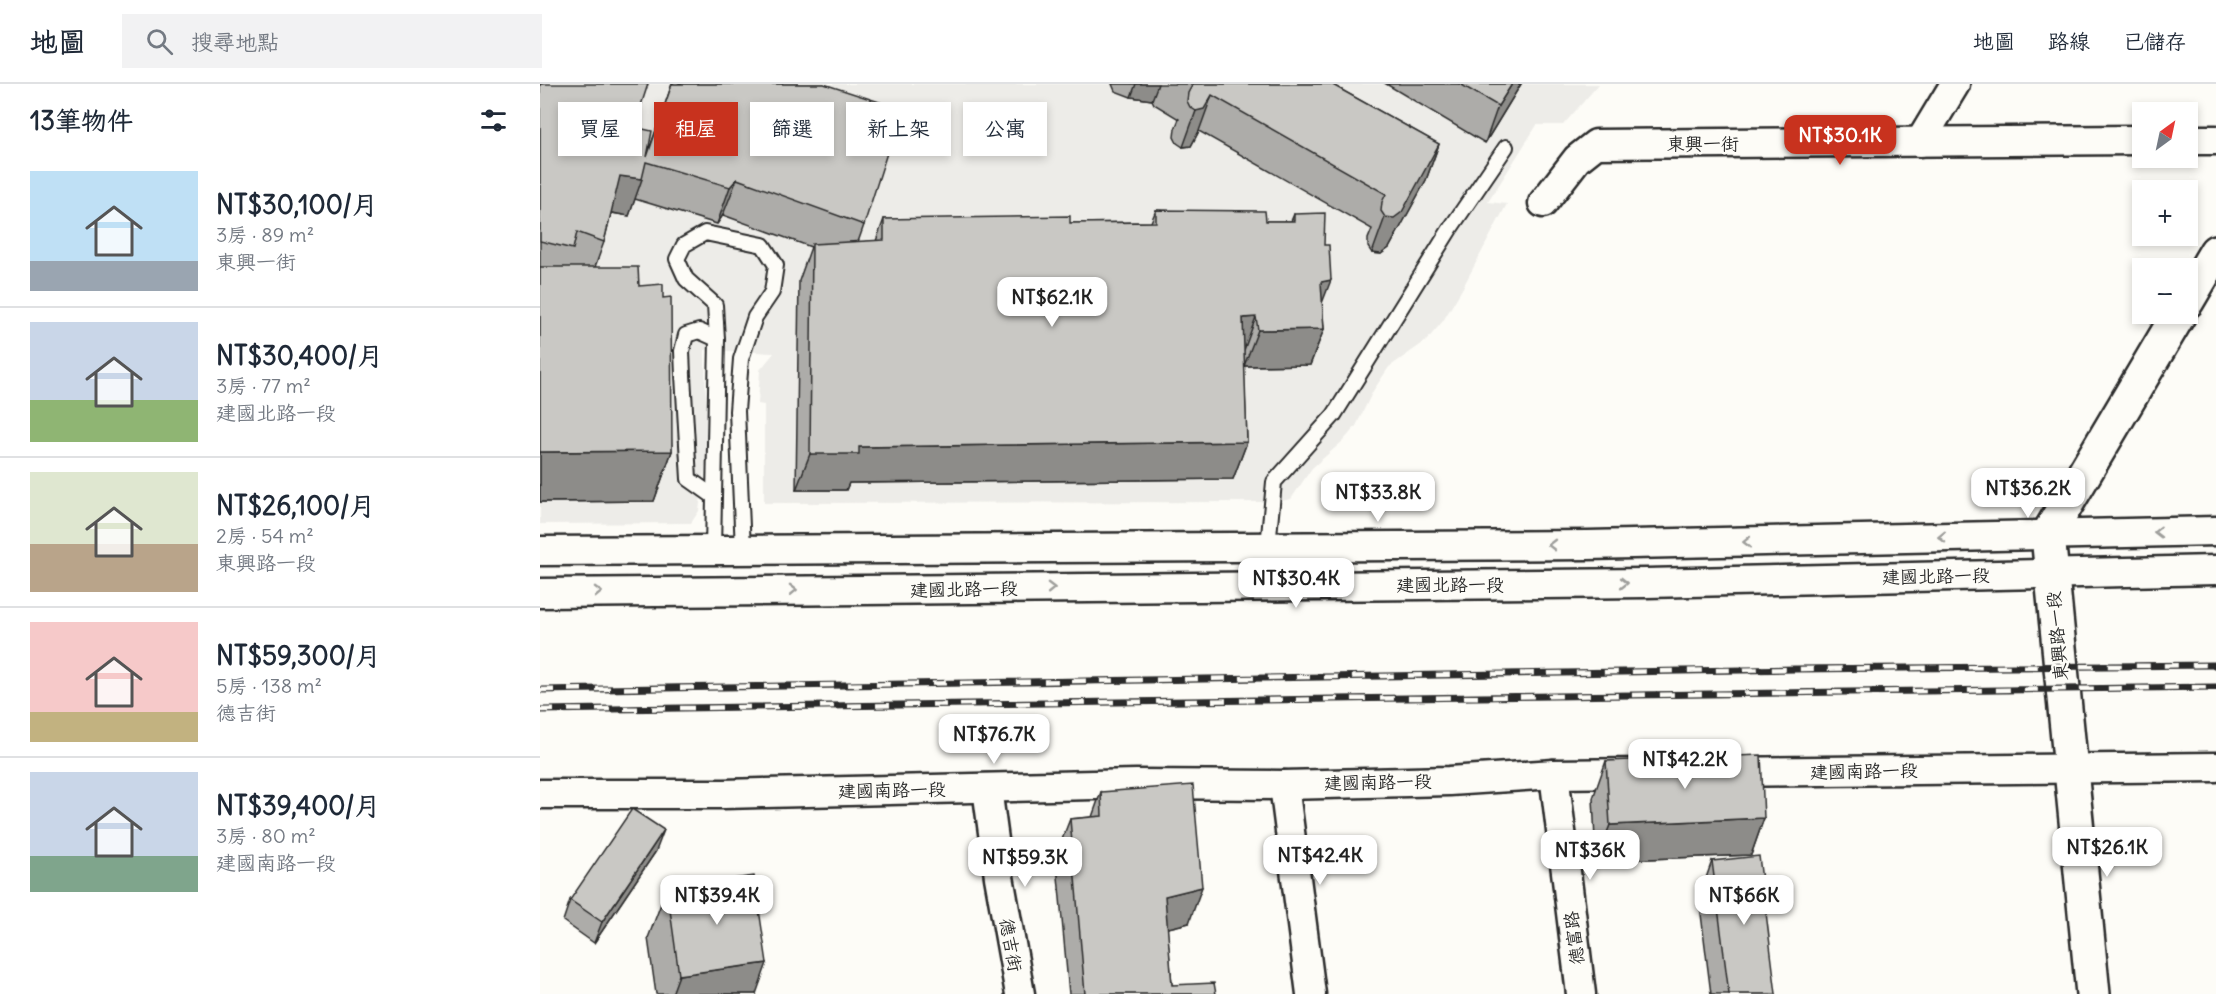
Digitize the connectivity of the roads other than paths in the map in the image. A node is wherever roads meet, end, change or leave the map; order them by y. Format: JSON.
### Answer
{"nodes":[{"id":1,"x":1955,"y":84,"type":"edge"},
{"id":2,"x":2132,"y":140,"type":"edge"},
{"id":3,"x":2198,"y":140,"type":"edge"},
{"id":4,"x":2216,"y":140,"type":"edge"},
{"id":5,"x":1920,"y":142,"type":"junction"},
{"id":6,"x":1506,"y":147,"type":"dead end"},
{"id":7,"x":1543,"y":203,"type":"dead end"},
{"id":8,"x":2216,"y":252,"type":"edge"},
{"id":9,"x":2198,"y":282,"type":"edge"},
{"id":10,"x":2173,"y":324,"type":"edge"},
{"id":11,"x":717,"y":339,"type":"junction"},
{"id":12,"x":713,"y":496,"type":"junction"},
{"id":13,"x":2216,"y":531,"type":"edge"},
{"id":14,"x":2048,"y":535,"type":"junction"},
{"id":15,"x":1268,"y":547,"type":"junction"},
{"id":16,"x":540,"y":550,"type":"edge"},
{"id":17,"x":713,"y":550,"type":"junction"},
{"id":18,"x":742,"y":550,"type":"junction"},
{"id":19,"x":2216,"y":570,"type":"edge"},
{"id":20,"x":2051,"y":574,"type":"junction"},
{"id":21,"x":540,"y":593,"type":"edge"},
{"id":22,"x":2216,"y":767,"type":"edge"},
{"id":23,"x":2069,"y":768,"type":"junction"},
{"id":24,"x":1698,"y":772,"type":"edge"},
{"id":25,"x":1662,"y":773,"type":"edge"},
{"id":26,"x":1554,"y":774,"type":"junction"},
{"id":27,"x":1284,"y":785,"type":"junction"},
{"id":28,"x":987,"y":788,"type":"junction"},
{"id":29,"x":540,"y":794,"type":"edge"},
{"id":30,"x":1020,"y":994,"type":"edge"},
{"id":31,"x":1311,"y":994,"type":"edge"},
{"id":32,"x":1581,"y":994,"type":"edge"},
{"id":33,"x":2093,"y":994,"type":"edge"}],
"edges":[{"from":1,"to":5,"type":"street"},
{"from":2,"to":5,"type":"street","name":"東興一街"},
{"from":3,"to":4,"type":"street"},
{"from":5,"to":7,"type":"street","name":"東興一街"},
{"from":6,"to":15,"type":"lane"},
{"from":8,"to":9,"type":"street"},
{"from":10,"to":14,"type":"street"},
{"from":11,"to":12,"type":"lane"},
{"from":11,"to":12,"type":"lane"},
{"from":11,"to":18,"type":"lane"},
{"from":12,"to":17,"type":"lane"},
{"from":13,"to":14,"type":"street","one_way":true},
{"from":14,"to":15,"type":"street","one_way":true},
{"from":14,"to":20,"type":"street","name":"東興路一段"},
{"from":15,"to":18,"type":"street"},
{"from":16,"to":17,"type":"street"},
{"from":17,"to":18,"type":"street"},
{"from":19,"to":20,"type":"street","name":"建國北路一段"},
{"from":21,"to":20,"type":"street","name":"建國北路一段","one_way":true},
{"from":20,"to":23,"type":"street","name":"東興路一段"},
{"from":22,"to":23,"type":"street","name":"建國南路一段"},
{"from":23,"to":24,"type":"street","name":"建國南路一段"},
{"from":23,"to":33,"type":"street","name":"東興路一段"},
{"from":25,"to":26,"type":"street","name":"建國南路一段"},
{"from":26,"to":27,"type":"street","name":"建國南路一段"},
{"from":26,"to":32,"type":"street","name":"德富路"},
{"from":27,"to":28,"type":"street","name":"建國南路一段"},
{"from":27,"to":31,"type":"street"},
{"from":28,"to":29,"type":"street","name":"建國南路一段"},
{"from":28,"to":30,"type":"street","name":"德吉街"}]}
